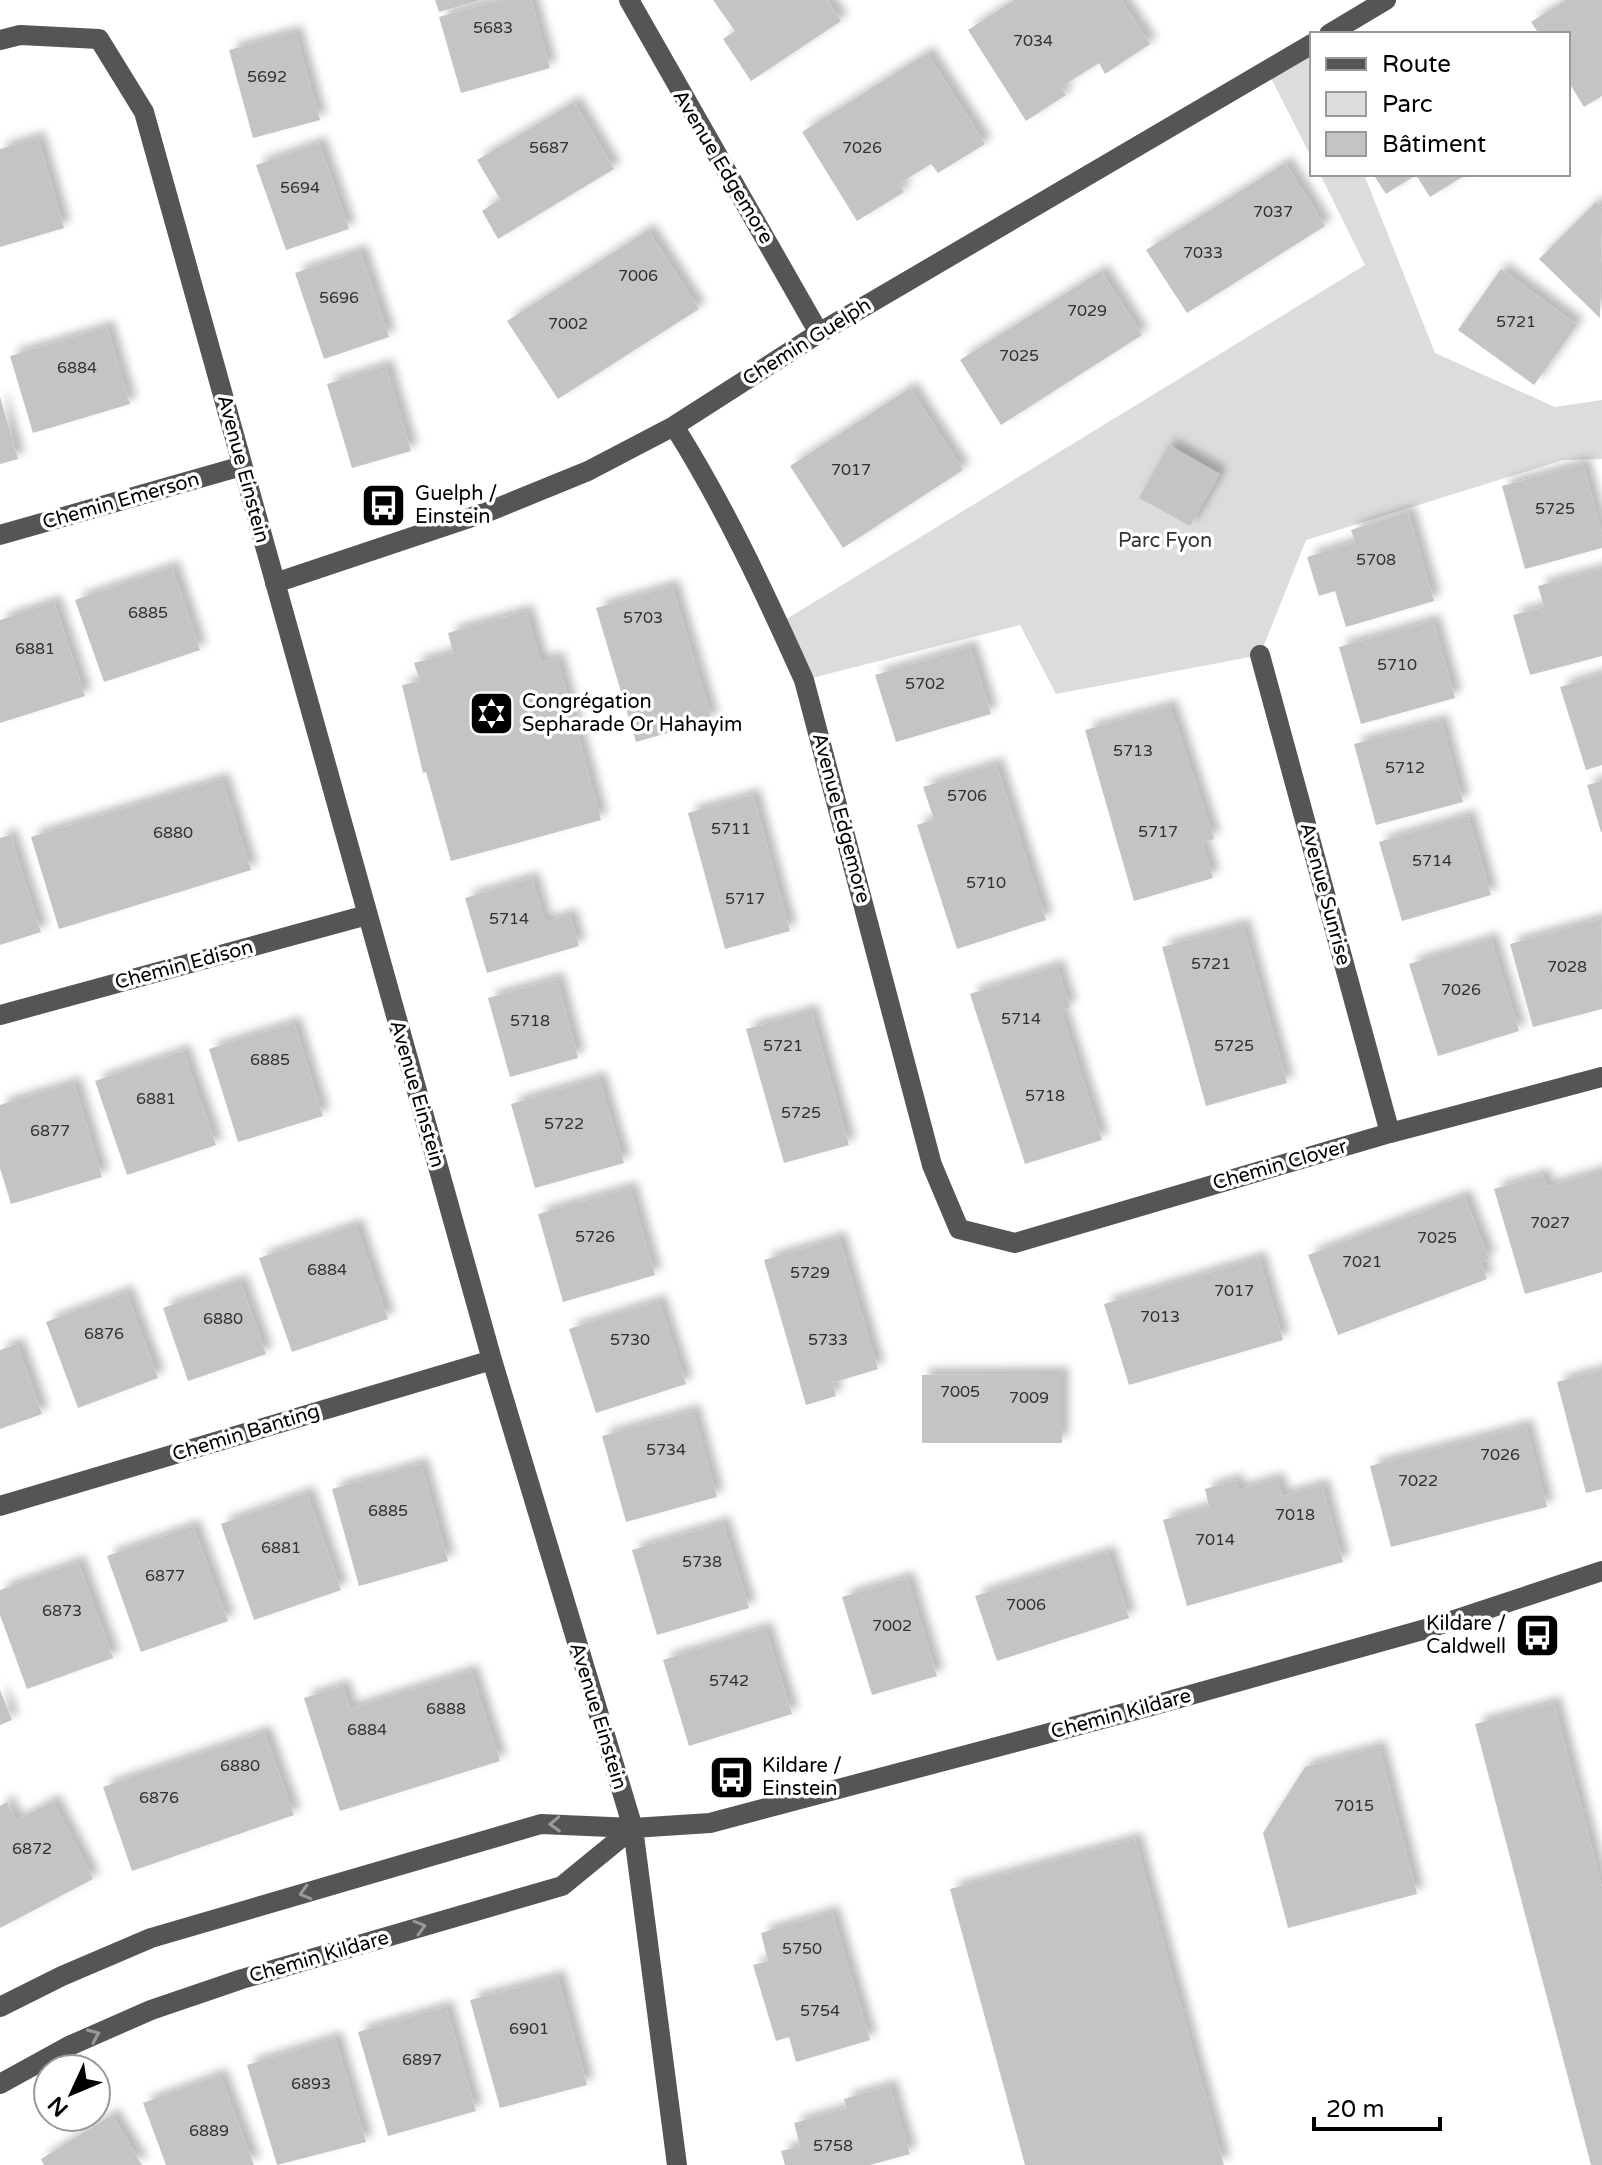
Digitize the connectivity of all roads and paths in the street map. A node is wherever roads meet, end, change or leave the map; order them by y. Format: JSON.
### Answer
{"nodes":[{"id":1,"x":629,"y":0,"type":"edge"},
{"id":2,"x":1386,"y":0,"type":"edge"},
{"id":3,"x":1332,"y":32,"type":"edge"},
{"id":4,"x":0,"y":40,"type":"edge"},
{"id":5,"x":1310,"y":45,"type":"edge"},
{"id":6,"x":819,"y":333,"type":"junction"},
{"id":7,"x":674,"y":426,"type":"junction"},
{"id":8,"x":242,"y":466,"type":"junction"},
{"id":9,"x":0,"y":535,"type":"edge"},
{"id":10,"x":275,"y":583,"type":"junction"},
{"id":11,"x":1260,"y":655,"type":"dead end"},
{"id":12,"x":367,"y":915,"type":"junction"},
{"id":13,"x":0,"y":1015,"type":"edge"},
{"id":14,"x":1602,"y":1077,"type":"edge"},
{"id":15,"x":1390,"y":1133,"type":"junction"},
{"id":16,"x":959,"y":1229,"type":"joint"},
{"id":17,"x":492,"y":1360,"type":"junction"},
{"id":18,"x":0,"y":1506,"type":"edge"},
{"id":19,"x":1602,"y":1572,"type":"edge"},
{"id":20,"x":633,"y":1828,"type":"junction"},
{"id":21,"x":0,"y":2007,"type":"edge"},
{"id":22,"x":0,"y":2084,"type":"edge"},
{"id":23,"x":677,"y":2165,"type":"edge"}],
"edges":[{"from":1,"to":6,"type":"street","name":"Avenue Edgemore"},
{"from":2,"to":3,"type":"street"},
{"from":4,"to":8,"type":"street","name":"Avenue Einstein"},
{"from":5,"to":6,"type":"street","name":"Chemin Guelph"},
{"from":6,"to":7,"type":"street","name":"Chemin Guelph"},
{"from":7,"to":10,"type":"street","name":"Chemin Guelph"},
{"from":7,"to":16,"type":"street","name":"Avenue Edgemore"},
{"from":8,"to":9,"type":"street","name":"Chemin Emerson"},
{"from":8,"to":10,"type":"street","name":"Avenue Einstein"},
{"from":10,"to":12,"type":"street","name":"Avenue Einstein"},
{"from":11,"to":15,"type":"street","name":"Avenue Sunrise"},
{"from":12,"to":13,"type":"street","name":"Chemin Edison"},
{"from":12,"to":17,"type":"street","name":"Avenue Einstein"},
{"from":14,"to":15,"type":"street","name":"Chemin Clover"},
{"from":15,"to":16,"type":"street","name":"Chemin Clover"},
{"from":17,"to":18,"type":"street","name":"Chemin Banting"},
{"from":17,"to":20,"type":"street","name":"Avenue Einstein"},
{"from":19,"to":20,"type":"street","name":"Chemin Kildare"},
{"from":20,"to":21,"type":"street","name":"Chemin Kildare","one_way":true},
{"from":22,"to":20,"type":"street","name":"Chemin Kildare","one_way":true},
{"from":20,"to":23,"type":"street","name":"Avenue Einstein"}]}
